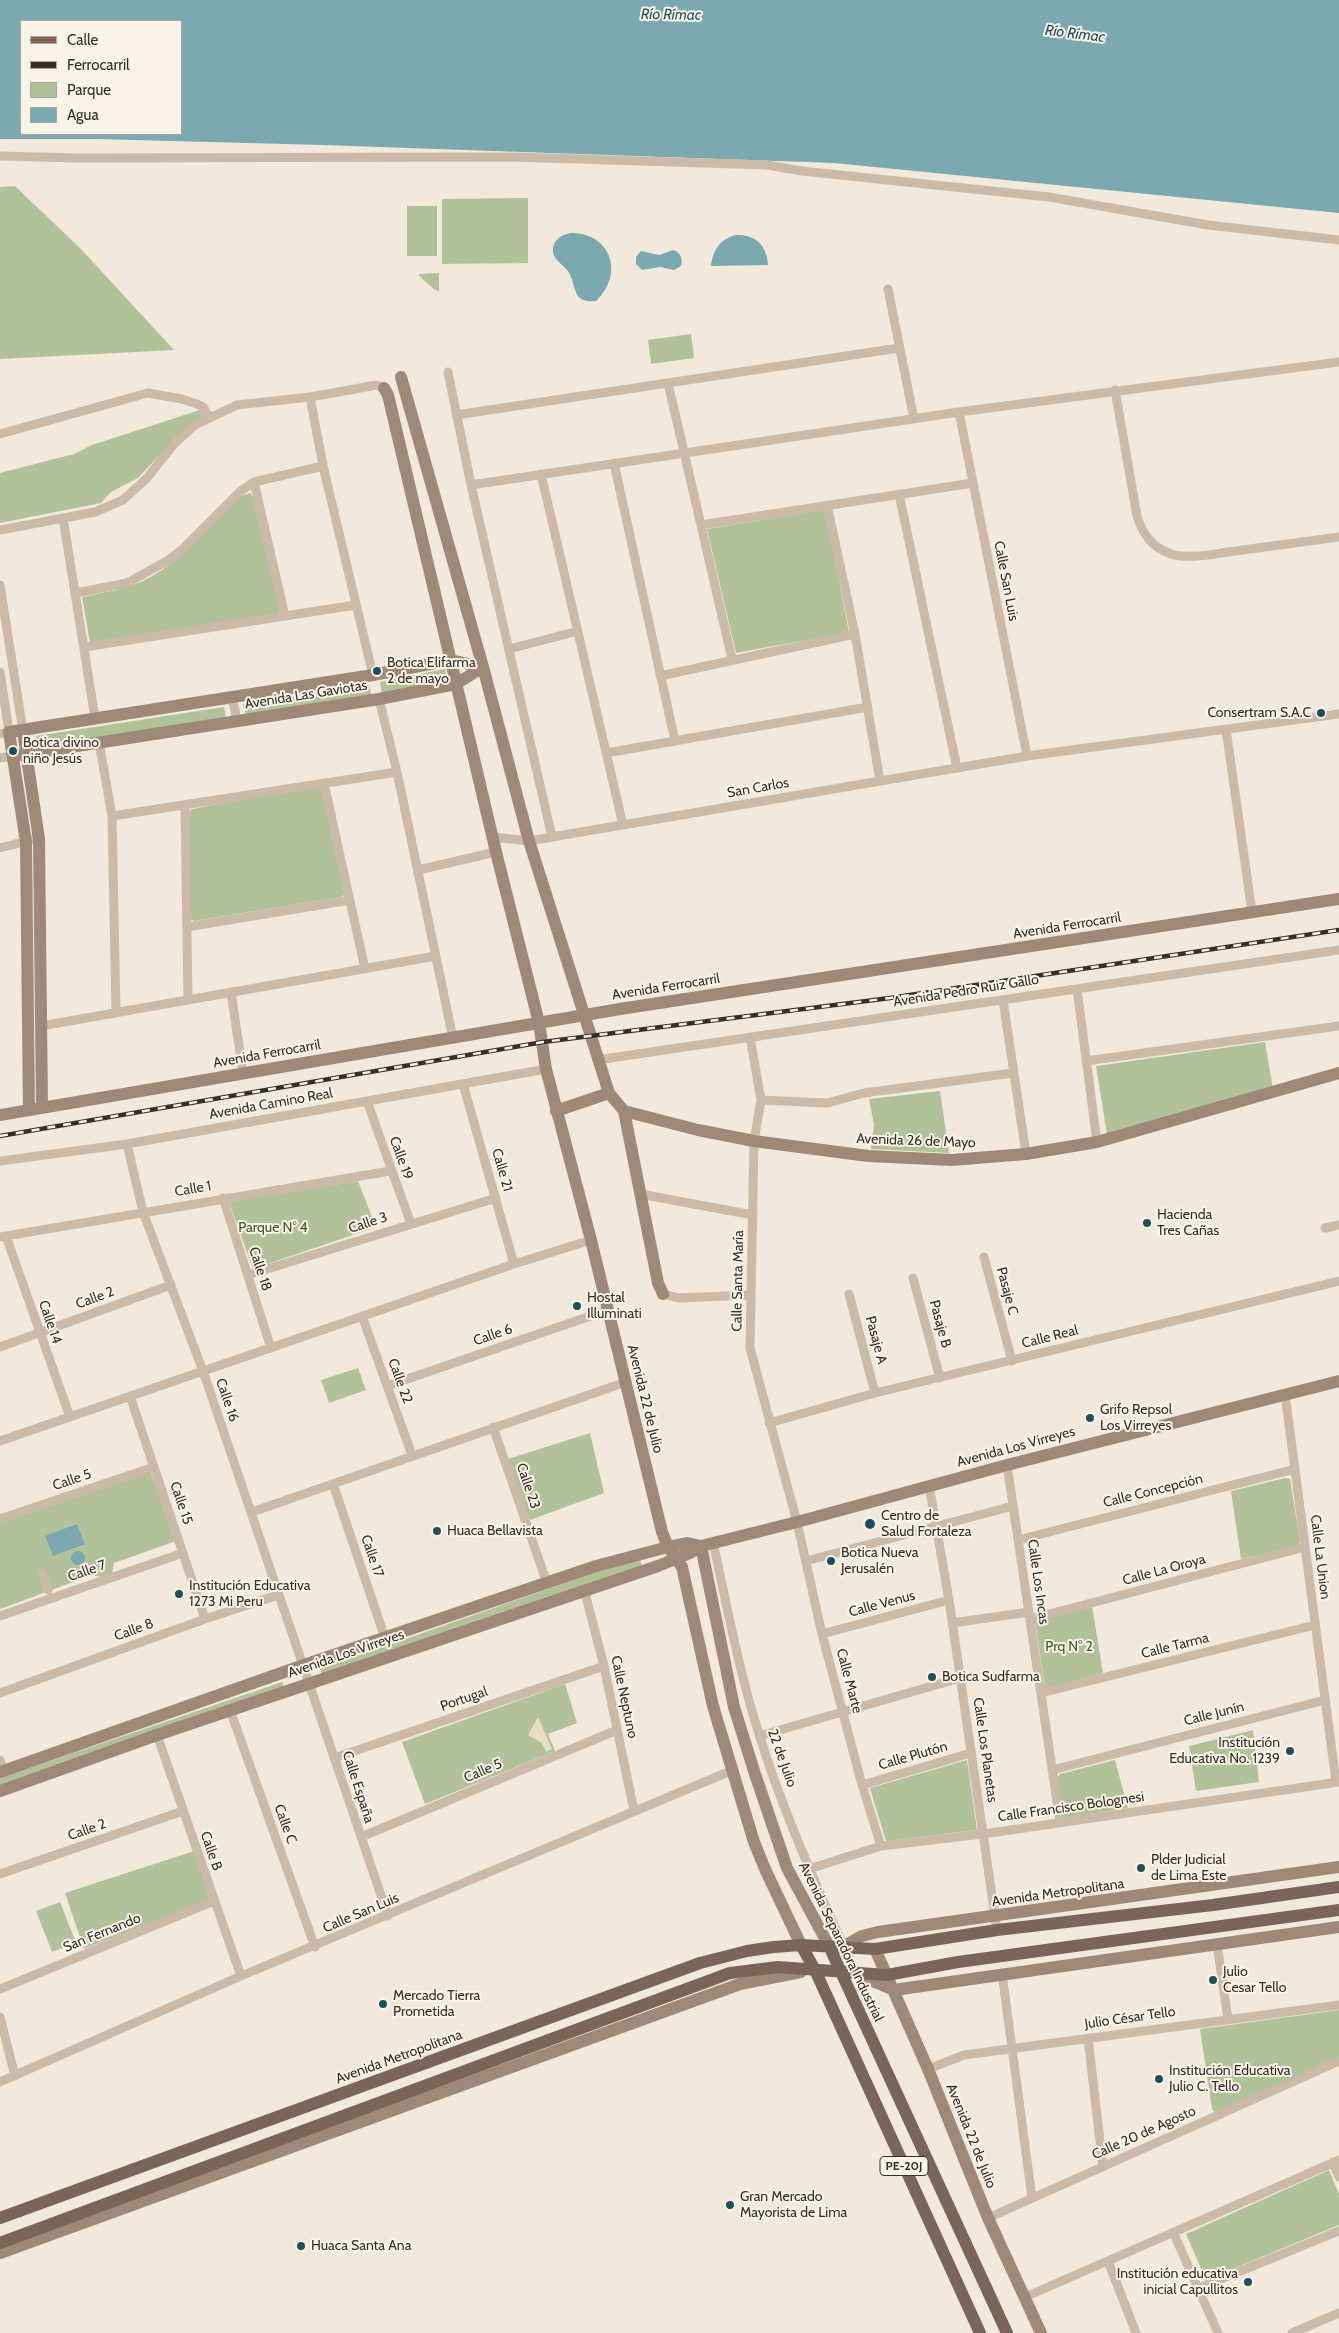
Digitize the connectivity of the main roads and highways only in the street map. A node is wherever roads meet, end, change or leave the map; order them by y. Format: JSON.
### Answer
{"nodes":[{"id":1,"x":1339,"y":1887,"type":"edge"},
{"id":2,"x":1339,"y":1910,"type":"edge"},
{"id":3,"x":801,"y":1945,"type":"junction"},
{"id":4,"x":829,"y":1946,"type":"junction"},
{"id":5,"x":815,"y":1970,"type":"junction"},
{"id":6,"x":842,"y":1973,"type":"junction"},
{"id":7,"x":0,"y":2218,"type":"edge"},
{"id":8,"x":0,"y":2243,"type":"edge"},
{"id":9,"x":980,"y":2333,"type":"edge"},
{"id":10,"x":1007,"y":2333,"type":"edge"}],
"edges":[{"from":1,"to":4,"type":"main road","name":"Avenida Metropolitana"},
{"from":2,"to":6,"type":"main road"},
{"from":3,"to":4,"type":"main road","name":"Avenida Metropolitana"},
{"from":3,"to":5,"type":"main road","number":"PE-20J"},
{"from":3,"to":7,"type":"main road","name":"Avenida Metropolitana"},
{"from":4,"to":6,"type":"main road","name":"Avenida Separadora Industrial","number":"PE-20J"},
{"from":5,"to":6,"type":"main road"},
{"from":5,"to":8,"type":"main road"},
{"from":5,"to":9,"type":"main road","number":"PE-20J"},
{"from":6,"to":10,"type":"main road","name":"Avenida Separadora Industrial","number":"PE-20J"}]}
